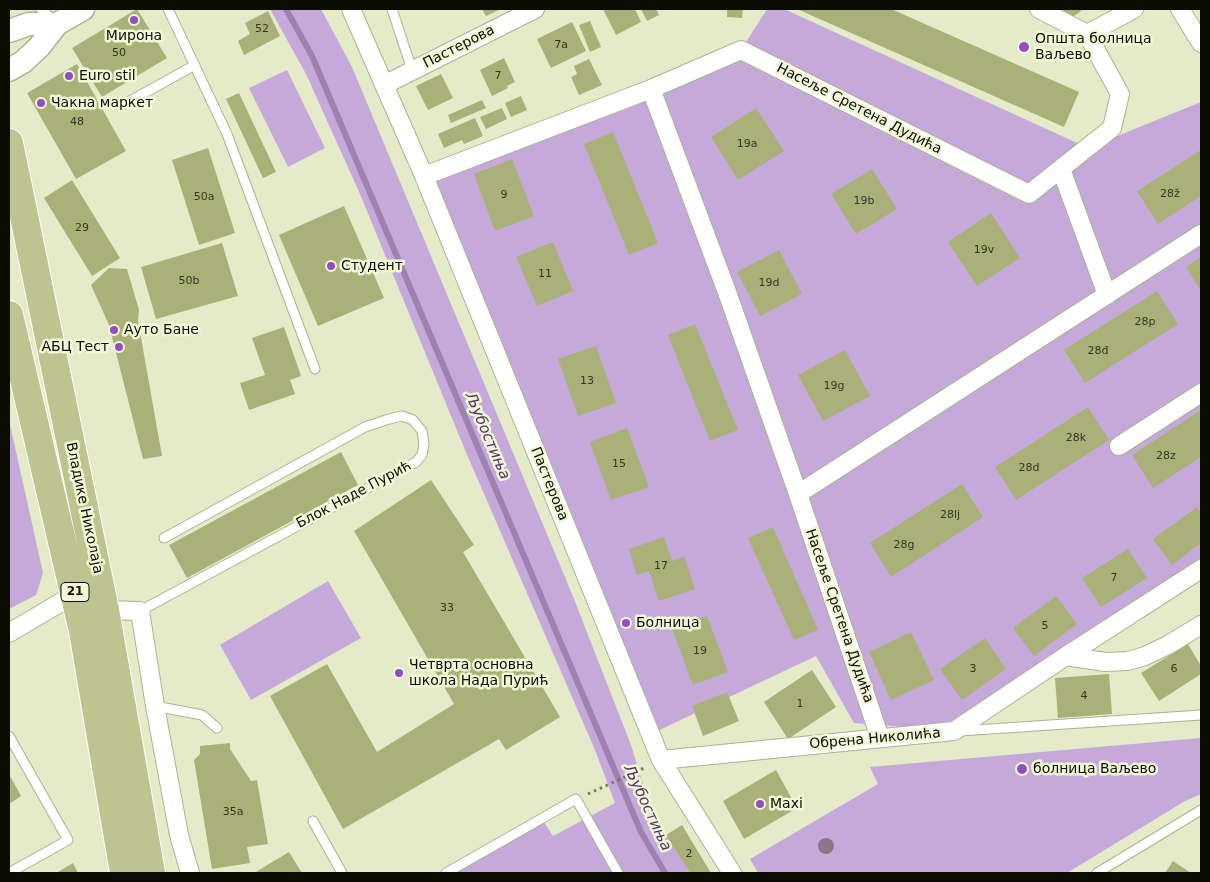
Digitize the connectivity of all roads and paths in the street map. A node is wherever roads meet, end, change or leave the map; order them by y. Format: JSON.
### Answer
{"nodes":[{"id":1,"x":41,"y":9,"type":"edge"},
{"id":2,"x":83,"y":9,"type":"edge"},
{"id":3,"x":168,"y":9,"type":"edge"},
{"id":4,"x":351,"y":9,"type":"edge"},
{"id":5,"x":392,"y":9,"type":"edge"},
{"id":6,"x":535,"y":9,"type":"edge"},
{"id":7,"x":1039,"y":9,"type":"edge"},
{"id":8,"x":1134,"y":9,"type":"edge"},
{"id":9,"x":1180,"y":9,"type":"edge"},
{"id":10,"x":57,"y":24,"type":"junction"},
{"id":11,"x":9,"y":31,"type":"edge"},
{"id":12,"x":1087,"y":34,"type":"junction"},
{"id":13,"x":1201,"y":43,"type":"edge"},
{"id":14,"x":195,"y":64,"type":"junction"},
{"id":15,"x":9,"y":70,"type":"edge"},
{"id":16,"x":412,"y":70,"type":"junction"},
{"id":17,"x":384,"y":86,"type":"junction"},
{"id":18,"x":651,"y":89,"type":"junction"},
{"id":19,"x":121,"y":106,"type":"dead end"},
{"id":20,"x":9,"y":143,"type":"edge"},
{"id":21,"x":1061,"y":169,"type":"junction"},
{"id":22,"x":424,"y":176,"type":"junction"},
{"id":23,"x":1201,"y":234,"type":"edge"},
{"id":24,"x":1108,"y":294,"type":"junction"},
{"id":25,"x":9,"y":315,"type":"edge"},
{"id":26,"x":315,"y":369,"type":"dead end"},
{"id":27,"x":1201,"y":393,"type":"edge"},
{"id":28,"x":1119,"y":446,"type":"dead end"},
{"id":29,"x":798,"y":494,"type":"junction"},
{"id":30,"x":164,"y":538,"type":"dead end"},
{"id":31,"x":1201,"y":569,"type":"edge"},
{"id":32,"x":75,"y":594,"type":"junction"},
{"id":33,"x":105,"y":610,"type":"junction"},
{"id":34,"x":140,"y":611,"type":"junction"},
{"id":35,"x":1201,"y":625,"type":"edge"},
{"id":36,"x":9,"y":633,"type":"edge"},
{"id":37,"x":1066,"y":656,"type":"junction"},
{"id":38,"x":155,"y":706,"type":"junction"},
{"id":39,"x":1201,"y":715,"type":"edge"},
{"id":40,"x":217,"y":728,"type":"dead end"},
{"id":41,"x":954,"y":731,"type":"junction"},
{"id":42,"x":9,"y":736,"type":"edge"},
{"id":43,"x":880,"y":738,"type":"junction"},
{"id":44,"x":654,"y":764,"type":"junction"},
{"id":45,"x":599,"y":789,"type":"dead end"},
{"id":46,"x":1201,"y":810,"type":"edge"},
{"id":47,"x":313,"y":821,"type":"dead end"},
{"id":48,"x":9,"y":873,"type":"edge"},
{"id":49,"x":124,"y":873,"type":"edge"},
{"id":50,"x":151,"y":873,"type":"edge"},
{"id":51,"x":190,"y":873,"type":"edge"},
{"id":52,"x":342,"y":873,"type":"edge"},
{"id":53,"x":446,"y":873,"type":"edge"},
{"id":54,"x":618,"y":873,"type":"edge"},
{"id":55,"x":732,"y":873,"type":"edge"},
{"id":56,"x":1098,"y":873,"type":"edge"}],
"edges":[{"from":1,"to":10,"type":"lane"},
{"from":2,"to":10,"type":"street"},
{"from":3,"to":14,"type":"lane"},
{"from":4,"to":17,"type":"street","name":"Пастерова"},
{"from":5,"to":16,"type":"lane"},
{"from":6,"to":16,"type":"street","name":"Пастерова"},
{"from":7,"to":12,"type":"street"},
{"from":8,"to":12,"type":"street"},
{"from":9,"to":13,"type":"street"},
{"from":10,"to":11,"type":"street"},
{"from":10,"to":15,"type":"street"},
{"from":12,"to":21,"type":"street","name":"Насеље Сретена Дудића"},
{"from":14,"to":19,"type":"lane"},
{"from":14,"to":26,"type":"lane"},
{"from":16,"to":17,"type":"street","name":"Пастерова"},
{"from":17,"to":22,"type":"street","name":"Пастерова"},
{"from":18,"to":21,"type":"street","name":"Насеље Сретена Дудића"},
{"from":18,"to":22,"type":"street","name":"Насеље Сретена Дудића"},
{"from":18,"to":29,"type":"street","name":"Насеље Сретена Дудића"},
{"from":20,"to":33,"type":"main road","name":"Владике Николаја","number":"21"},
{"from":21,"to":24,"type":"street"},
{"from":22,"to":44,"type":"street","name":"Пастерова"},
{"from":23,"to":24,"type":"street"},
{"from":24,"to":29,"type":"street"},
{"from":25,"to":32,"type":"main road","name":"Владике Николаја","number":"21"},
{"from":27,"to":28,"type":"street"},
{"from":29,"to":43,"type":"street","name":"Насеље Сретена Дудића"},
{"from":30,"to":34,"type":"lane","name":"Блок Наде Пурић"},
{"from":31,"to":37,"type":"street","name":"Обрена Николића"},
{"from":32,"to":36,"type":"street"},
{"from":32,"to":49,"type":"main road","name":"Владике Николаја","number":"21"},
{"from":33,"to":34,"type":"street","name":"Блок Наде Пурић"},
{"from":33,"to":50,"type":"main road","name":"Владике Николаја","number":"21"},
{"from":34,"to":38,"type":"street"},
{"from":35,"to":37,"type":"street"},
{"from":37,"to":41,"type":"street","name":"Обрена Николића"},
{"from":38,"to":40,"type":"lane"},
{"from":38,"to":51,"type":"street"},
{"from":39,"to":41,"type":"lane"},
{"from":41,"to":43,"type":"street","name":"Обрена Николића"},
{"from":42,"to":48,"type":"lane"},
{"from":43,"to":44,"type":"street","name":"Обрена Николића"},
{"from":44,"to":45,"type":"path"},
{"from":44,"to":55,"type":"street","name":"Пастерова"},
{"from":46,"to":56,"type":"lane"},
{"from":47,"to":52,"type":"lane"},
{"from":53,"to":54,"type":"lane"}]}
